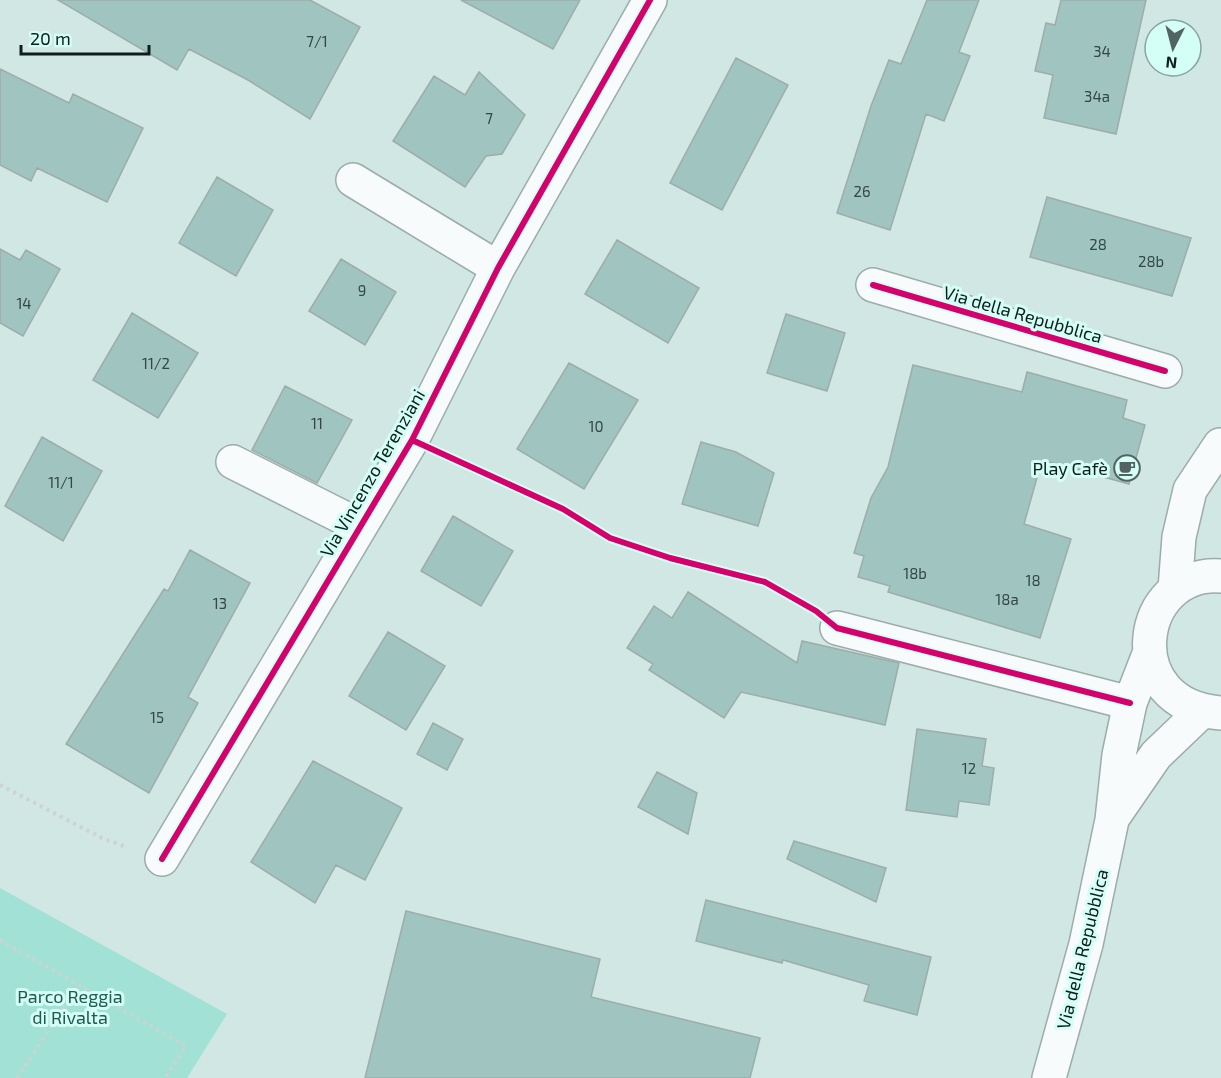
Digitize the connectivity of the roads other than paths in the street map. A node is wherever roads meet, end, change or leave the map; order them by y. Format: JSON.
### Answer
{"nodes":[{"id":1,"x":650,"y":0,"type":"edge"},
{"id":2,"x":353,"y":180,"type":"dead end"},
{"id":3,"x":498,"y":268,"type":"junction"},
{"id":4,"x":873,"y":285,"type":"dead end"},
{"id":5,"x":1166,"y":371,"type":"dead end"},
{"id":6,"x":1221,"y":444,"type":"edge"},
{"id":7,"x":1221,"y":458,"type":"edge"},
{"id":8,"x":233,"y":462,"type":"dead end"},
{"id":9,"x":360,"y":526,"type":"junction"},
{"id":10,"x":1221,"y":576,"type":"edge"},
{"id":11,"x":1175,"y":590,"type":"junction"},
{"id":12,"x":837,"y":628,"type":"road end"},
{"id":13,"x":1149,"y":654,"type":"junction"},
{"id":14,"x":1130,"y":703,"type":"junction"},
{"id":15,"x":1211,"y":712,"type":"edge"},
{"id":16,"x":1112,"y":820,"type":"junction"},
{"id":17,"x":162,"y":859,"type":"road end"},
{"id":18,"x":1049,"y":1078,"type":"edge"}],
"edges":[{"from":1,"to":3,"type":"street","name":"Via Vincenzo Terenziani"},
{"from":2,"to":3,"type":"street"},
{"from":3,"to":9,"type":"street","name":"Via Vincenzo Terenziani"},
{"from":4,"to":5,"type":"street","name":"Via della Repubblica"},
{"from":6,"to":7,"type":"street"},
{"from":6,"to":11,"type":"street"},
{"from":8,"to":9,"type":"street","name":"Via Vincenzo Terenziani"},
{"from":9,"to":17,"type":"street","name":"Via Vincenzo Terenziani"},
{"from":10,"to":11,"type":"street","name":"Via della Repubblica"},
{"from":11,"to":13,"type":"street","name":"Via della Repubblica"},
{"from":12,"to":14,"type":"street"},
{"from":13,"to":14,"type":"street","name":"Via della Repubblica"},
{"from":13,"to":15,"type":"street","name":"Via della Repubblica"},
{"from":14,"to":16,"type":"street","name":"Via della Repubblica"},
{"from":15,"to":16,"type":"street","name":"Via della Repubblica"},
{"from":16,"to":18,"type":"street","name":"Via della Repubblica"}]}
